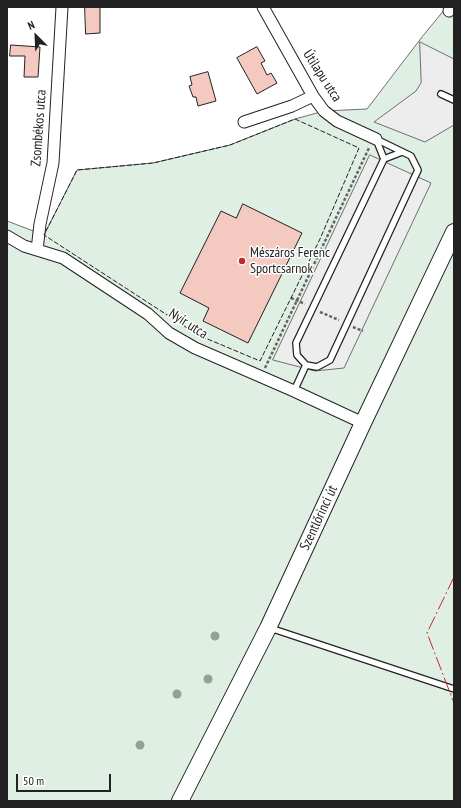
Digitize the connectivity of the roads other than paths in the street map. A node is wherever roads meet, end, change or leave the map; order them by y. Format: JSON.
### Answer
{"nodes":[{"id":1,"x":62,"y":7,"type":"edge"},
{"id":2,"x":263,"y":7,"type":"edge"},
{"id":3,"x":441,"y":94,"type":"dead end"},
{"id":4,"x":313,"y":96,"type":"junction"},
{"id":5,"x":454,"y":100,"type":"edge"},
{"id":6,"x":244,"y":122,"type":"dead end"},
{"id":7,"x":375,"y":138,"type":"junction"},
{"id":8,"x":402,"y":152,"type":"junction"},
{"id":9,"x":384,"y":159,"type":"junction"},
{"id":10,"x":454,"y":232,"type":"edge"},
{"id":11,"x":7,"y":236,"type":"edge"},
{"id":12,"x":37,"y":250,"type":"junction"},
{"id":13,"x":306,"y":365,"type":"junction"},
{"id":14,"x":294,"y":390,"type":"junction"},
{"id":15,"x":363,"y":423,"type":"junction"},
{"id":16,"x":268,"y":628,"type":"junction"},
{"id":17,"x":454,"y":689,"type":"edge"},
{"id":18,"x":180,"y":801,"type":"edge"}],
"edges":[{"from":1,"to":12,"type":"street","name":"Zsombékos utca"},
{"from":2,"to":4,"type":"street","name":"Útilapu utca"},
{"from":3,"to":5,"type":"lane"},
{"from":4,"to":6,"type":"street"},
{"from":4,"to":7,"type":"street","name":"Útilapu utca"},
{"from":7,"to":8,"type":"lane"},
{"from":7,"to":9,"type":"lane"},
{"from":8,"to":9,"type":"lane"},
{"from":8,"to":13,"type":"lane"},
{"from":9,"to":13,"type":"lane"},
{"from":10,"to":15,"type":"main road","name":"Szentlőrinci út"},
{"from":11,"to":12,"type":"street","name":"Nyír utca"},
{"from":12,"to":14,"type":"street","name":"Nyír utca"},
{"from":13,"to":14,"type":"lane"},
{"from":14,"to":15,"type":"street","name":"Nyír utca"},
{"from":15,"to":16,"type":"main road","name":"Szentlőrinci út"},
{"from":16,"to":17,"type":"lane"},
{"from":16,"to":18,"type":"main road","name":"Szentlőrinci út"}]}
